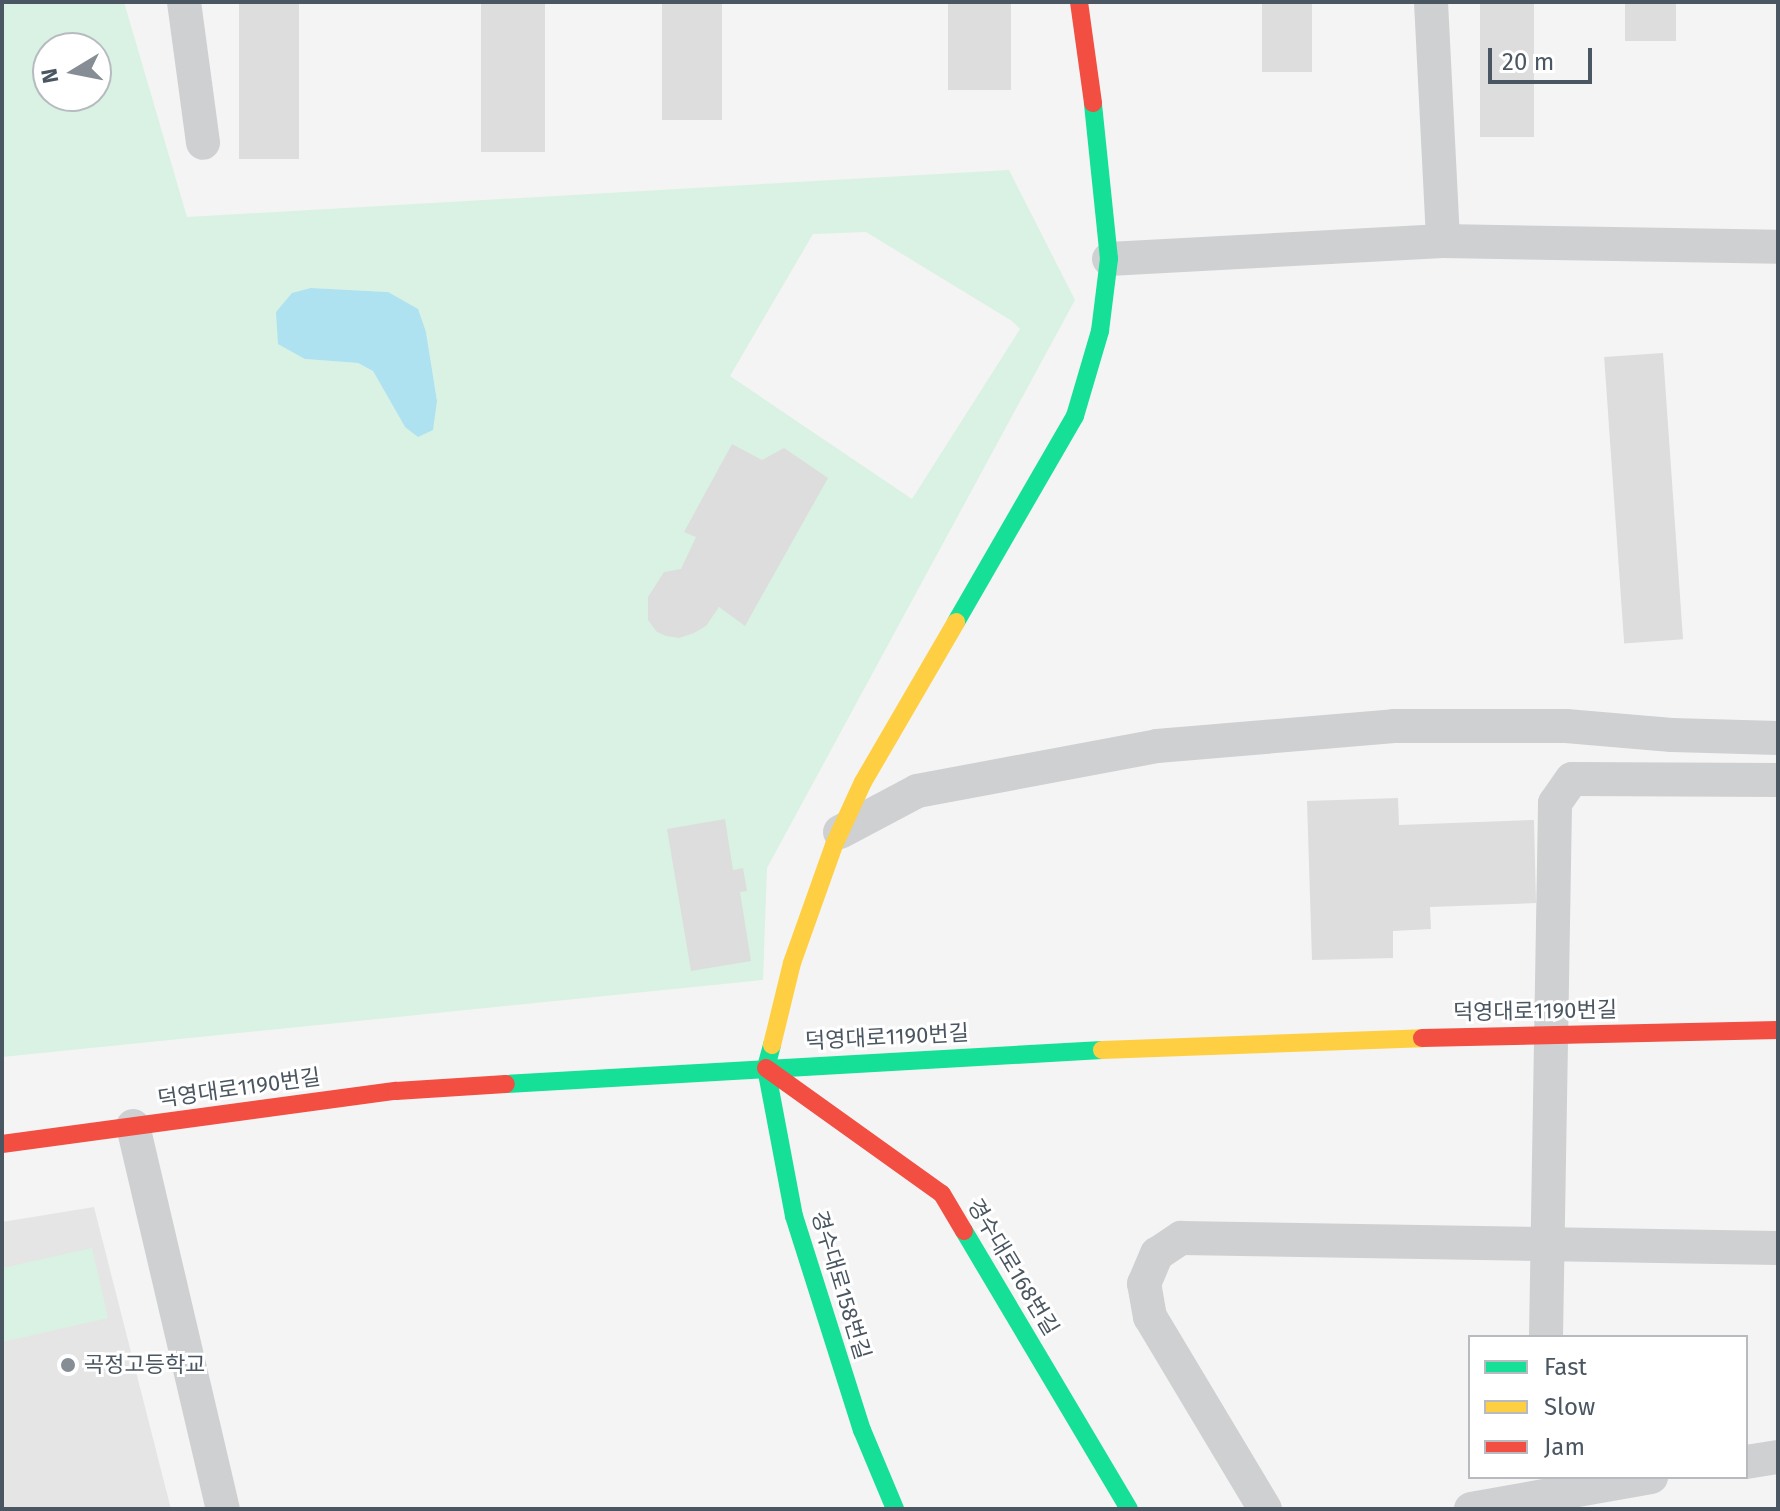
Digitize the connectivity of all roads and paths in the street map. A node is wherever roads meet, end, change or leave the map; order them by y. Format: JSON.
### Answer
{"nodes":[{"id":1,"x":184,"y":2,"type":"edge"},
{"id":2,"x":1079,"y":2,"type":"edge"},
{"id":3,"x":1431,"y":2,"type":"edge"},
{"id":4,"x":203,"y":143,"type":"dead end"},
{"id":5,"x":1443,"y":241,"type":"junction"},
{"id":6,"x":1778,"y":247,"type":"edge"},
{"id":7,"x":1109,"y":259,"type":"junction"},
{"id":8,"x":1778,"y":738,"type":"edge"},
{"id":9,"x":1778,"y":780,"type":"edge"},
{"id":10,"x":840,"y":832,"type":"junction"},
{"id":11,"x":1778,"y":1030,"type":"edge"},
{"id":12,"x":1554,"y":1035,"type":"junction"},
{"id":13,"x":766,"y":1068,"type":"junction"},
{"id":14,"x":133,"y":1126,"type":"junction"},
{"id":15,"x":2,"y":1144,"type":"edge"},
{"id":16,"x":1548,"y":1243,"type":"junction"},
{"id":17,"x":1778,"y":1248,"type":"edge"},
{"id":18,"x":1546,"y":1335,"type":"edge"},
{"id":19,"x":1778,"y":1457,"type":"edge"},
{"id":20,"x":1748,"y":1462,"type":"edge"},
{"id":21,"x":1627,"y":1479,"type":"edge"},
{"id":22,"x":1542,"y":1486,"type":"edge"},
{"id":23,"x":223,"y":1509,"type":"edge"},
{"id":24,"x":895,"y":1509,"type":"edge"},
{"id":25,"x":1129,"y":1509,"type":"edge"},
{"id":26,"x":1265,"y":1509,"type":"edge"},
{"id":27,"x":1471,"y":1509,"type":"edge"}],
"edges":[{"from":1,"to":4,"type":"street"},
{"from":2,"to":7,"type":"street"},
{"from":3,"to":5,"type":"street"},
{"from":5,"to":6,"type":"street"},
{"from":5,"to":7,"type":"street"},
{"from":7,"to":10,"type":"street"},
{"from":8,"to":10,"type":"street"},
{"from":9,"to":12,"type":"street"},
{"from":10,"to":13,"type":"street"},
{"from":11,"to":12,"type":"street","name":"덕영대로1190번길"},
{"from":12,"to":13,"type":"street","name":"덕영대로1190번길"},
{"from":12,"to":16,"type":"street"},
{"from":13,"to":14,"type":"street","name":"덕영대로1190번길"},
{"from":13,"to":24,"type":"street","name":"경수대로158번길"},
{"from":13,"to":25,"type":"street","name":"경수대로168번길"},
{"from":14,"to":15,"type":"street","name":"덕영대로1190번길"},
{"from":14,"to":23,"type":"street"},
{"from":16,"to":17,"type":"street"},
{"from":16,"to":18,"type":"street"},
{"from":16,"to":26,"type":"street"},
{"from":19,"to":20,"type":"street"},
{"from":21,"to":22,"type":"street"},
{"from":22,"to":27,"type":"street"}]}
